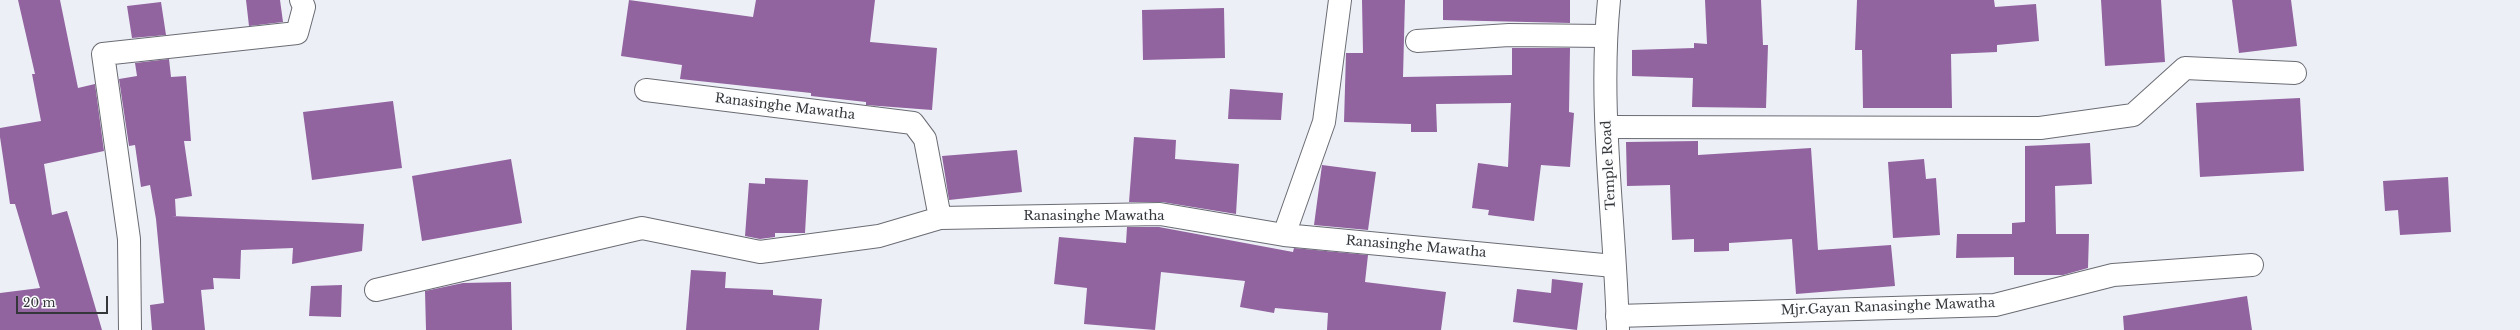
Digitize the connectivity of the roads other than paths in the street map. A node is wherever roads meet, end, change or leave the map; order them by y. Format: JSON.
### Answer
{"nodes":[{"id":1,"x":302,"y":0,"type":"edge"},
{"id":2,"x":1340,"y":0,"type":"edge"},
{"id":3,"x":1609,"y":0,"type":"edge"},
{"id":4,"x":1605,"y":36,"type":"junction"},
{"id":5,"x":1417,"y":41,"type":"dead end"},
{"id":6,"x":2295,"y":73,"type":"dead end"},
{"id":7,"x":646,"y":90,"type":"dead end"},
{"id":8,"x":1607,"y":127,"type":"junction"},
{"id":9,"x":940,"y":218,"type":"junction"},
{"id":10,"x":1284,"y":235,"type":"junction"},
{"id":11,"x":2252,"y":265,"type":"dead end"},
{"id":12,"x":1614,"y":266,"type":"junction"},
{"id":13,"x":376,"y":290,"type":"dead end"},
{"id":14,"x":1618,"y":323,"type":"edge"},
{"id":15,"x":130,"y":330,"type":"edge"}],
"edges":[{"from":1,"to":15,"type":"street"},
{"from":2,"to":10,"type":"street"},
{"from":3,"to":4,"type":"street","name":"Temple Road"},
{"from":4,"to":5,"type":"street"},
{"from":4,"to":8,"type":"street","name":"Temple Road"},
{"from":6,"to":8,"type":"street"},
{"from":7,"to":9,"type":"street","name":"Ranasinghe Mawatha"},
{"from":8,"to":12,"type":"street","name":"Temple Road"},
{"from":9,"to":10,"type":"street","name":"Ranasinghe Mawatha"},
{"from":9,"to":13,"type":"street"},
{"from":10,"to":12,"type":"street","name":"Ranasinghe Mawatha"},
{"from":11,"to":14,"type":"street","name":"Mjr.Gayan Ranasinghe Mawatha"},
{"from":12,"to":14,"type":"street","name":"Temple Road"}]}
